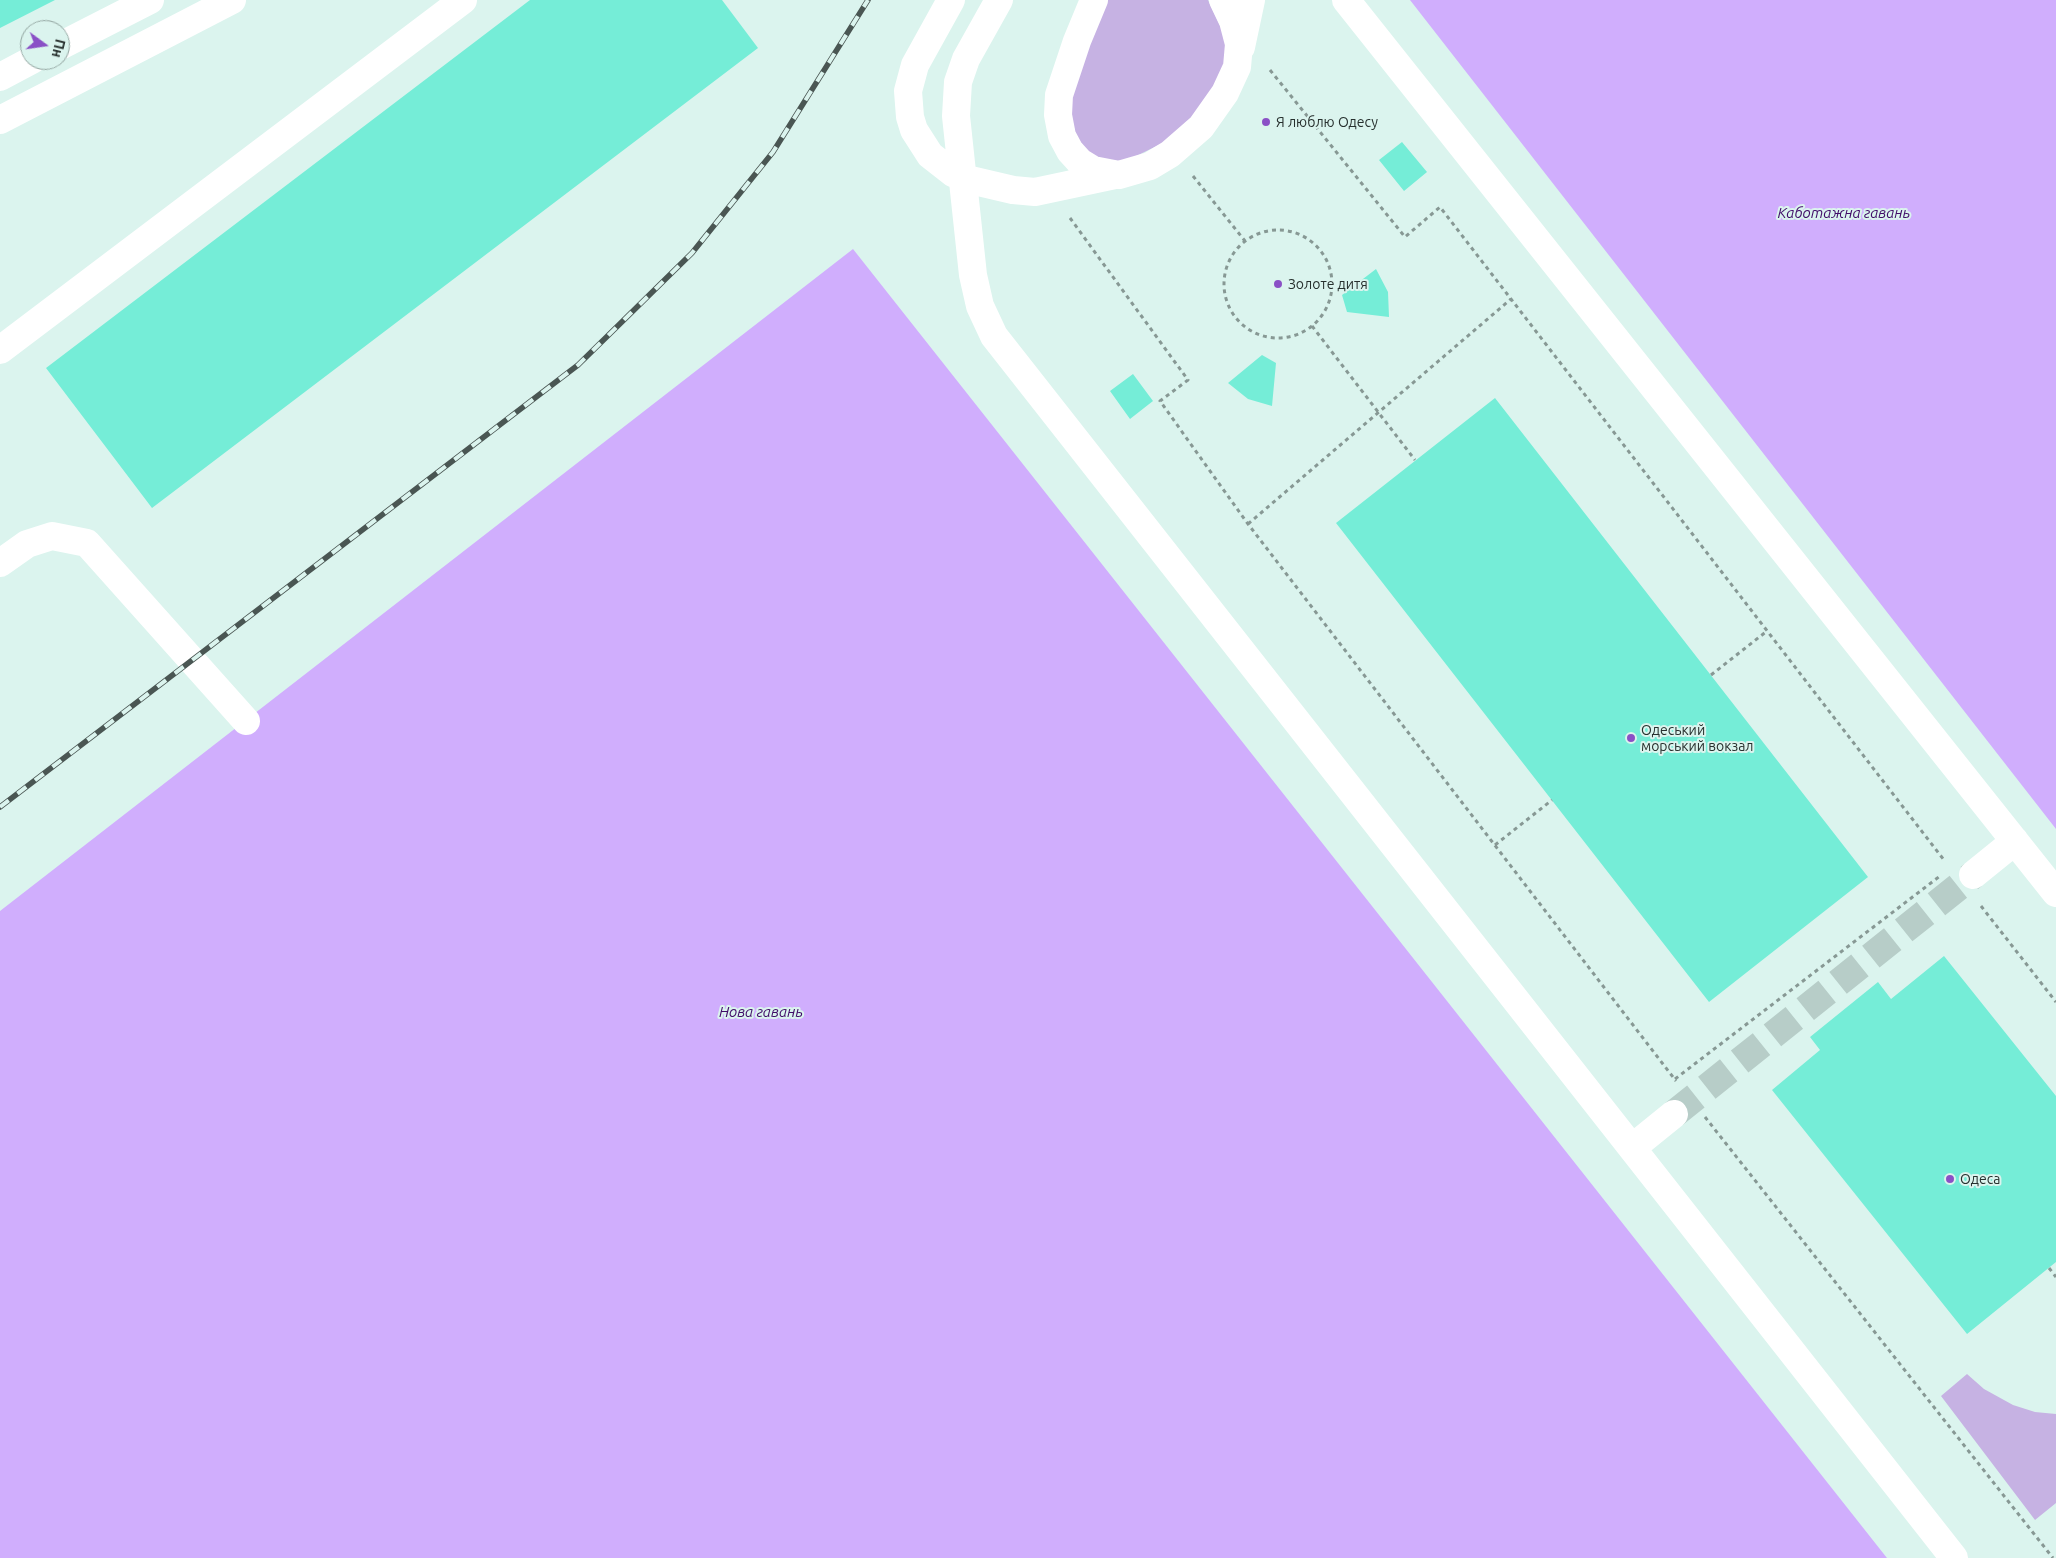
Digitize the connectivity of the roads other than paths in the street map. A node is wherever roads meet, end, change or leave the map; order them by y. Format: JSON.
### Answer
{"nodes":[{"id":1,"x":150,"y":0,"type":"edge"},
{"id":2,"x":232,"y":0,"type":"edge"},
{"id":3,"x":463,"y":0,"type":"edge"},
{"id":4,"x":951,"y":0,"type":"edge"},
{"id":5,"x":999,"y":0,"type":"edge"},
{"id":6,"x":1094,"y":0,"type":"edge"},
{"id":7,"x":1223,"y":0,"type":"edge"},
{"id":8,"x":1251,"y":0,"type":"edge"},
{"id":9,"x":1346,"y":0,"type":"edge"},
{"id":10,"x":70,"y":41,"type":"edge"},
{"id":11,"x":1239,"y":56,"type":"junction"},
{"id":12,"x":20,"y":66,"type":"edge"},
{"id":13,"x":0,"y":76,"type":"edge"},
{"id":14,"x":0,"y":120,"type":"edge"},
{"id":15,"x":1119,"y":174,"type":"junction"},
{"id":16,"x":0,"y":350,"type":"edge"},
{"id":17,"x":0,"y":563,"type":"edge"},
{"id":18,"x":246,"y":721,"type":"dead end"},
{"id":19,"x":2015,"y":841,"type":"junction"},
{"id":20,"x":1973,"y":875,"type":"tunnel mouth"},
{"id":21,"x":2056,"y":893,"type":"edge"},
{"id":22,"x":1674,"y":1114,"type":"tunnel mouth"},
{"id":23,"x":1632,"y":1148,"type":"junction"},
{"id":24,"x":1954,"y":1558,"type":"edge"}],
"edges":[{"from":1,"to":10,"type":"street"},
{"from":2,"to":14,"type":"street"},
{"from":3,"to":16,"type":"street"},
{"from":4,"to":15,"type":"street"},
{"from":5,"to":23,"type":"street"},
{"from":6,"to":15,"type":"street"},
{"from":7,"to":11,"type":"street"},
{"from":8,"to":11,"type":"street"},
{"from":9,"to":19,"type":"street"},
{"from":11,"to":15,"type":"street"},
{"from":12,"to":13,"type":"street"},
{"from":17,"to":18,"type":"street"},
{"from":19,"to":20,"type":"street"},
{"from":19,"to":21,"type":"street"},
{"from":22,"to":23,"type":"street"},
{"from":23,"to":24,"type":"street"}]}
